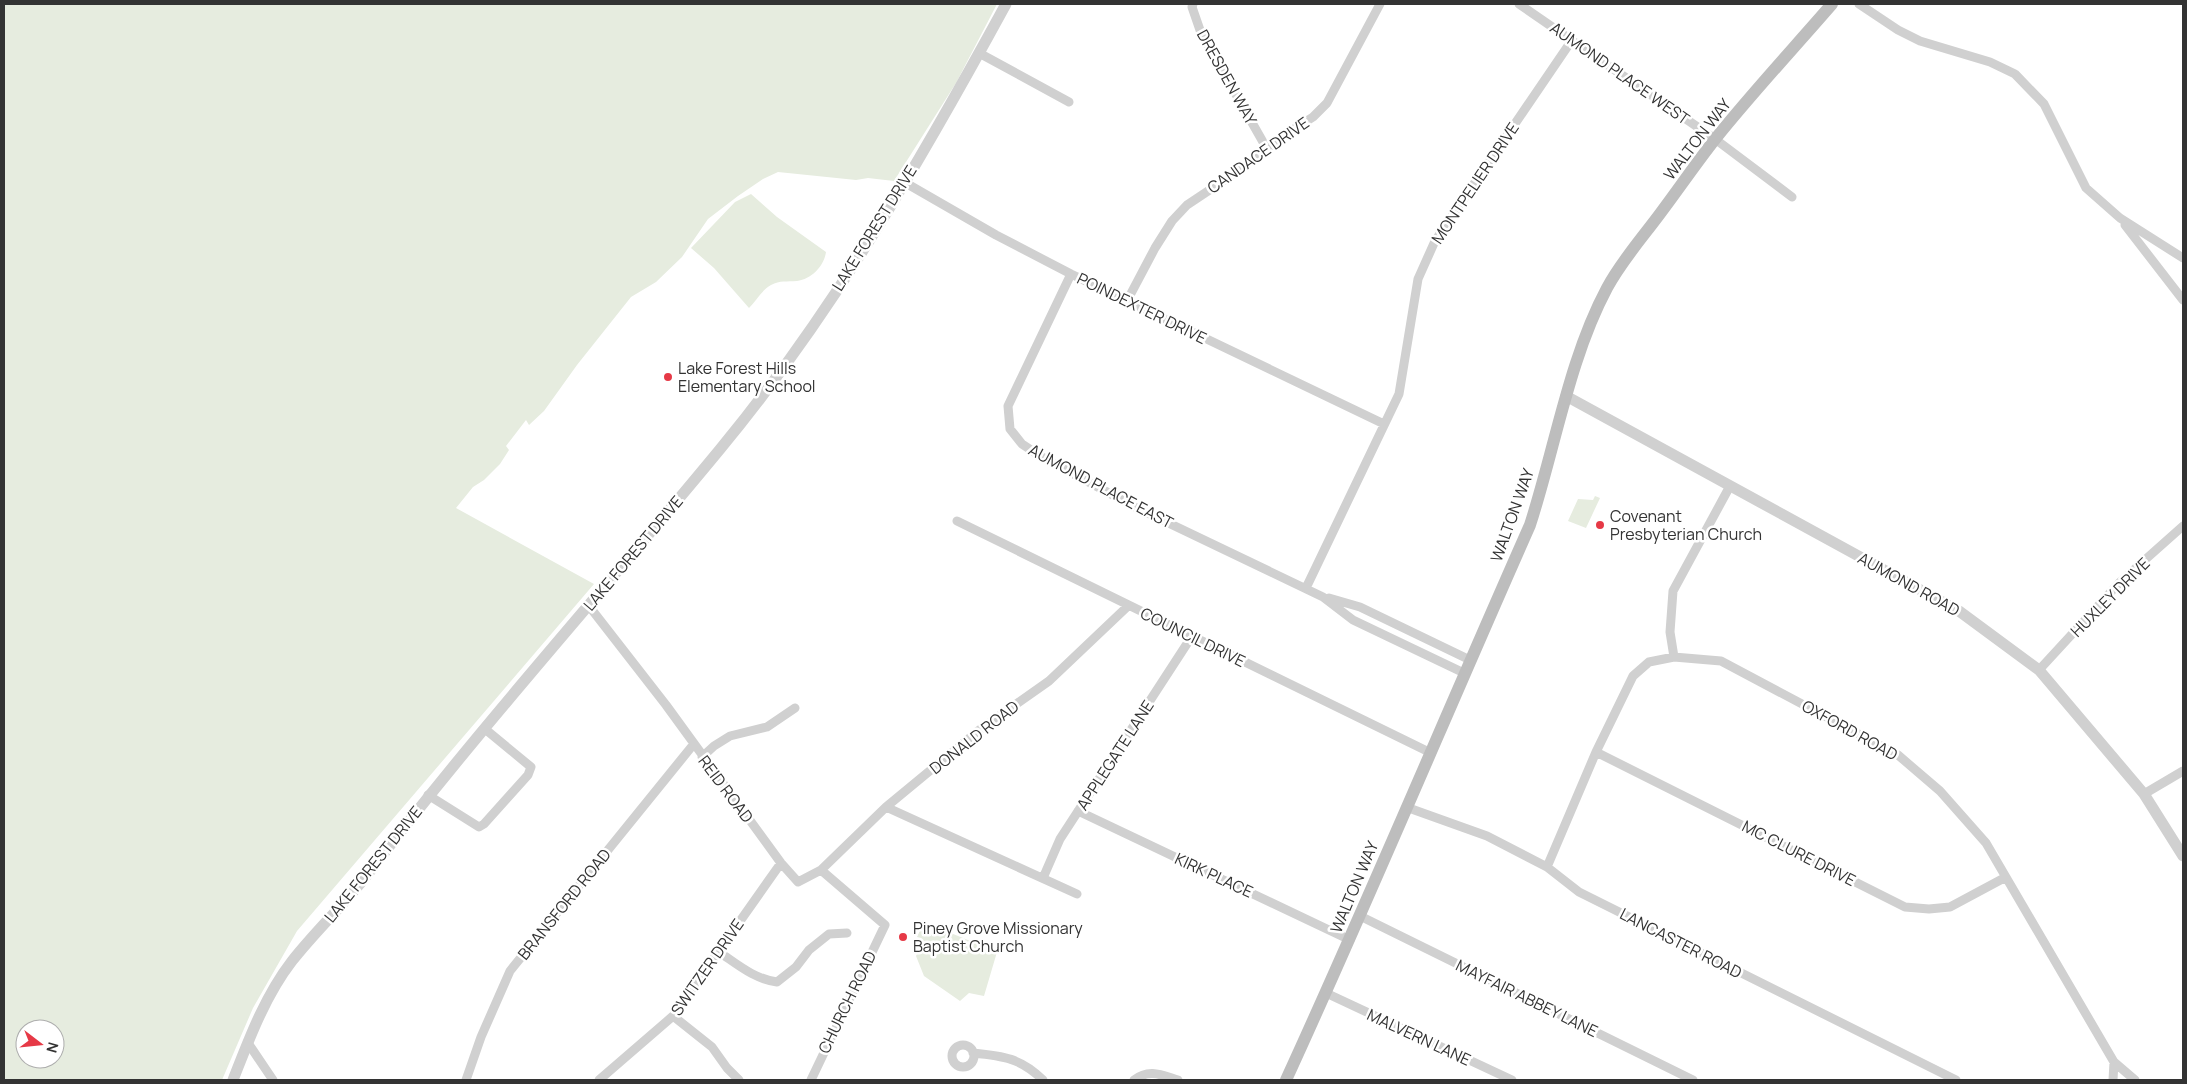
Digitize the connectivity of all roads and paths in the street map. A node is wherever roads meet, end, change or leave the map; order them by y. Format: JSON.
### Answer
{"nodes":[{"id":1,"x":1006,"y":4,"type":"edge"},
{"id":2,"x":1193,"y":4,"type":"edge"},
{"id":3,"x":1380,"y":4,"type":"edge"},
{"id":4,"x":1520,"y":4,"type":"edge"},
{"id":5,"x":1832,"y":4,"type":"edge"},
{"id":6,"x":1859,"y":4,"type":"edge"},
{"id":7,"x":1572,"y":40,"type":"junction"},
{"id":8,"x":979,"y":53,"type":"junction"},
{"id":9,"x":1069,"y":102,"type":"dead end"},
{"id":10,"x":1715,"y":139,"type":"junction"},
{"id":11,"x":1267,"y":149,"type":"junction"},
{"id":12,"x":904,"y":182,"type":"junction"},
{"id":13,"x":1792,"y":197,"type":"dead end"},
{"id":14,"x":2120,"y":218,"type":"junction"},
{"id":15,"x":2183,"y":258,"type":"edge"},
{"id":16,"x":1071,"y":274,"type":"junction"},
{"id":17,"x":2183,"y":300,"type":"edge"},
{"id":18,"x":1127,"y":301,"type":"junction"},
{"id":19,"x":1566,"y":396,"type":"junction"},
{"id":20,"x":1384,"y":424,"type":"junction"},
{"id":21,"x":1730,"y":486,"type":"junction"},
{"id":22,"x":956,"y":521,"type":"dead end"},
{"id":23,"x":2183,"y":526,"type":"edge"},
{"id":24,"x":1306,"y":588,"type":"junction"},
{"id":25,"x":1324,"y":597,"type":"junction"},
{"id":26,"x":589,"y":606,"type":"junction"},
{"id":27,"x":1128,"y":606,"type":"junction"},
{"id":28,"x":1192,"y":636,"type":"junction"},
{"id":29,"x":1674,"y":657,"type":"junction"},
{"id":30,"x":1470,"y":660,"type":"junction"},
{"id":31,"x":2039,"y":670,"type":"junction"},
{"id":32,"x":1464,"y":674,"type":"junction"},
{"id":33,"x":795,"y":708,"type":"dead end"},
{"id":34,"x":485,"y":729,"type":"junction"},
{"id":35,"x":693,"y":746,"type":"junction"},
{"id":36,"x":1429,"y":752,"type":"junction"},
{"id":37,"x":1596,"y":752,"type":"junction"},
{"id":38,"x":702,"y":758,"type":"junction"},
{"id":39,"x":2183,"y":771,"type":"edge"},
{"id":40,"x":2144,"y":794,"type":"junction"},
{"id":41,"x":428,"y":796,"type":"junction"},
{"id":42,"x":886,"y":807,"type":"junction"},
{"id":43,"x":1406,"y":807,"type":"junction"},
{"id":44,"x":1078,"y":811,"type":"junction"},
{"id":45,"x":2183,"y":856,"type":"edge"},
{"id":46,"x":781,"y":863,"type":"junction"},
{"id":47,"x":1547,"y":867,"type":"junction"},
{"id":48,"x":821,"y":870,"type":"junction"},
{"id":49,"x":2006,"y":877,"type":"junction"},
{"id":50,"x":1043,"y":878,"type":"junction"},
{"id":51,"x":1077,"y":894,"type":"dead end"},
{"id":52,"x":1360,"y":916,"type":"junction"},
{"id":53,"x":847,"y":932,"type":"dead end"},
{"id":54,"x":1350,"y":940,"type":"junction"},
{"id":55,"x":719,"y":952,"type":"junction"},
{"id":56,"x":1326,"y":994,"type":"junction"},
{"id":57,"x":674,"y":1016,"type":"junction"},
{"id":58,"x":248,"y":1043,"type":"junction"},
{"id":59,"x":973,"y":1054,"type":"dead end"},
{"id":60,"x":2114,"y":1062,"type":"junction"},
{"id":61,"x":233,"y":1080,"type":"edge"},
{"id":62,"x":273,"y":1080,"type":"edge"},
{"id":63,"x":466,"y":1080,"type":"edge"},
{"id":64,"x":600,"y":1080,"type":"edge"},
{"id":65,"x":739,"y":1080,"type":"edge"},
{"id":66,"x":811,"y":1080,"type":"edge"},
{"id":67,"x":1043,"y":1080,"type":"edge"},
{"id":68,"x":1134,"y":1080,"type":"edge"},
{"id":69,"x":1178,"y":1080,"type":"edge"},
{"id":70,"x":1286,"y":1080,"type":"edge"},
{"id":71,"x":1512,"y":1080,"type":"edge"},
{"id":72,"x":1693,"y":1080,"type":"edge"},
{"id":73,"x":1956,"y":1080,"type":"edge"},
{"id":74,"x":2113,"y":1080,"type":"edge"},
{"id":75,"x":2135,"y":1080,"type":"edge"}],
"edges":[{"from":1,"to":8,"type":"street","name":"LAKE FOREST DRIVE"},
{"from":2,"to":11,"type":"street","name":"DRESDEN WAY"},
{"from":3,"to":11,"type":"street","name":"CANDACE DRIVE"},
{"from":4,"to":7,"type":"street","name":"AUMOND PLACE WEST"},
{"from":5,"to":10,"type":"main road","name":"WALTON WAY"},
{"from":6,"to":14,"type":"street"},
{"from":7,"to":10,"type":"street","name":"AUMOND PLACE WEST"},
{"from":7,"to":20,"type":"street","name":"MONTPELIER DRIVE"},
{"from":8,"to":9,"type":"street"},
{"from":8,"to":12,"type":"street","name":"LAKE FOREST DRIVE"},
{"from":10,"to":13,"type":"street","name":"AUMOND PLACE WEST"},
{"from":10,"to":19,"type":"main road","name":"WALTON WAY"},
{"from":11,"to":18,"type":"street","name":"CANDACE DRIVE"},
{"from":12,"to":16,"type":"street","name":"POINDEXTER DRIVE"},
{"from":12,"to":26,"type":"street","name":"LAKE FOREST DRIVE"},
{"from":14,"to":15,"type":"street"},
{"from":14,"to":17,"type":"street"},
{"from":16,"to":18,"type":"street","name":"POINDEXTER DRIVE"},
{"from":16,"to":24,"type":"street","name":"AUMOND PLACE EAST"},
{"from":18,"to":20,"type":"street","name":"POINDEXTER DRIVE"},
{"from":19,"to":21,"type":"street","name":"AUMOND ROAD"},
{"from":19,"to":30,"type":"main road","name":"WALTON WAY"},
{"from":20,"to":24,"type":"street","name":"MONTPELIER DRIVE"},
{"from":21,"to":29,"type":"street"},
{"from":21,"to":31,"type":"street","name":"AUMOND ROAD"},
{"from":22,"to":27,"type":"street","name":"COUNCIL DRIVE"},
{"from":23,"to":31,"type":"street","name":"HUXLEY DRIVE"},
{"from":24,"to":25,"type":"street","name":"AUMOND PLACE EAST"},
{"from":25,"to":30,"type":"street","name":"AUMOND PLACE EAST"},
{"from":25,"to":32,"type":"street","name":"AUMOND PLACE EAST"},
{"from":26,"to":34,"type":"street","name":"LAKE FOREST DRIVE"},
{"from":26,"to":35,"type":"street","name":"REID ROAD"},
{"from":27,"to":28,"type":"street","name":"COUNCIL DRIVE"},
{"from":27,"to":42,"type":"street","name":"DONALD ROAD"},
{"from":28,"to":36,"type":"street","name":"COUNCIL DRIVE"},
{"from":28,"to":44,"type":"street","name":"APPLEGATE LANE"},
{"from":29,"to":37,"type":"street","name":"OXFORD ROAD"},
{"from":29,"to":49,"type":"street","name":"OXFORD ROAD"},
{"from":30,"to":32,"type":"main road","name":"WALTON WAY"},
{"from":31,"to":40,"type":"street","name":"AUMOND ROAD"},
{"from":32,"to":36,"type":"main road","name":"WALTON WAY"},
{"from":33,"to":38,"type":"street"},
{"from":34,"to":41,"type":"street","name":"LAKE FOREST DRIVE"},
{"from":34,"to":41,"type":"street"},
{"from":35,"to":38,"type":"street","name":"REID ROAD"},
{"from":35,"to":63,"type":"street","name":"BRANSFORD ROAD"},
{"from":36,"to":43,"type":"main road","name":"WALTON WAY"},
{"from":37,"to":47,"type":"street","name":"OXFORD ROAD"},
{"from":37,"to":49,"type":"street","name":"MC CLURE DRIVE"},
{"from":38,"to":46,"type":"street","name":"REID ROAD"},
{"from":39,"to":40,"type":"street"},
{"from":40,"to":45,"type":"street","name":"AUMOND ROAD"},
{"from":41,"to":58,"type":"street","name":"LAKE FOREST DRIVE"},
{"from":42,"to":48,"type":"street","name":"DONALD ROAD"},
{"from":42,"to":50,"type":"street"},
{"from":43,"to":47,"type":"street","name":"LANCASTER ROAD"},
{"from":43,"to":52,"type":"main road","name":"WALTON WAY"},
{"from":44,"to":50,"type":"street","name":"APPLEGATE LANE"},
{"from":44,"to":54,"type":"street","name":"KIRK PLACE"},
{"from":46,"to":48,"type":"street","name":"REID ROAD"},
{"from":46,"to":55,"type":"street","name":"SWITZER DRIVE"},
{"from":47,"to":73,"type":"street","name":"LANCASTER ROAD"},
{"from":48,"to":66,"type":"street","name":"CHURCH ROAD"},
{"from":49,"to":60,"type":"street","name":"OXFORD ROAD"},
{"from":50,"to":51,"type":"street"},
{"from":52,"to":54,"type":"main road","name":"WALTON WAY"},
{"from":52,"to":72,"type":"street","name":"MAYFAIR ABBEY LANE"},
{"from":53,"to":55,"type":"street"},
{"from":54,"to":56,"type":"main road","name":"WALTON WAY"},
{"from":55,"to":57,"type":"street","name":"SWITZER DRIVE"},
{"from":56,"to":70,"type":"main road","name":"WALTON WAY"},
{"from":56,"to":71,"type":"street","name":"MALVERN LANE"},
{"from":57,"to":64,"type":"street","name":"SWITZER DRIVE"},
{"from":57,"to":65,"type":"street"},
{"from":58,"to":61,"type":"street","name":"LAKE FOREST DRIVE"},
{"from":58,"to":62,"type":"street"},
{"from":59,"to":67,"type":"street"},
{"from":60,"to":74,"type":"street"},
{"from":60,"to":75,"type":"street"},
{"from":68,"to":69,"type":"street"}]}
